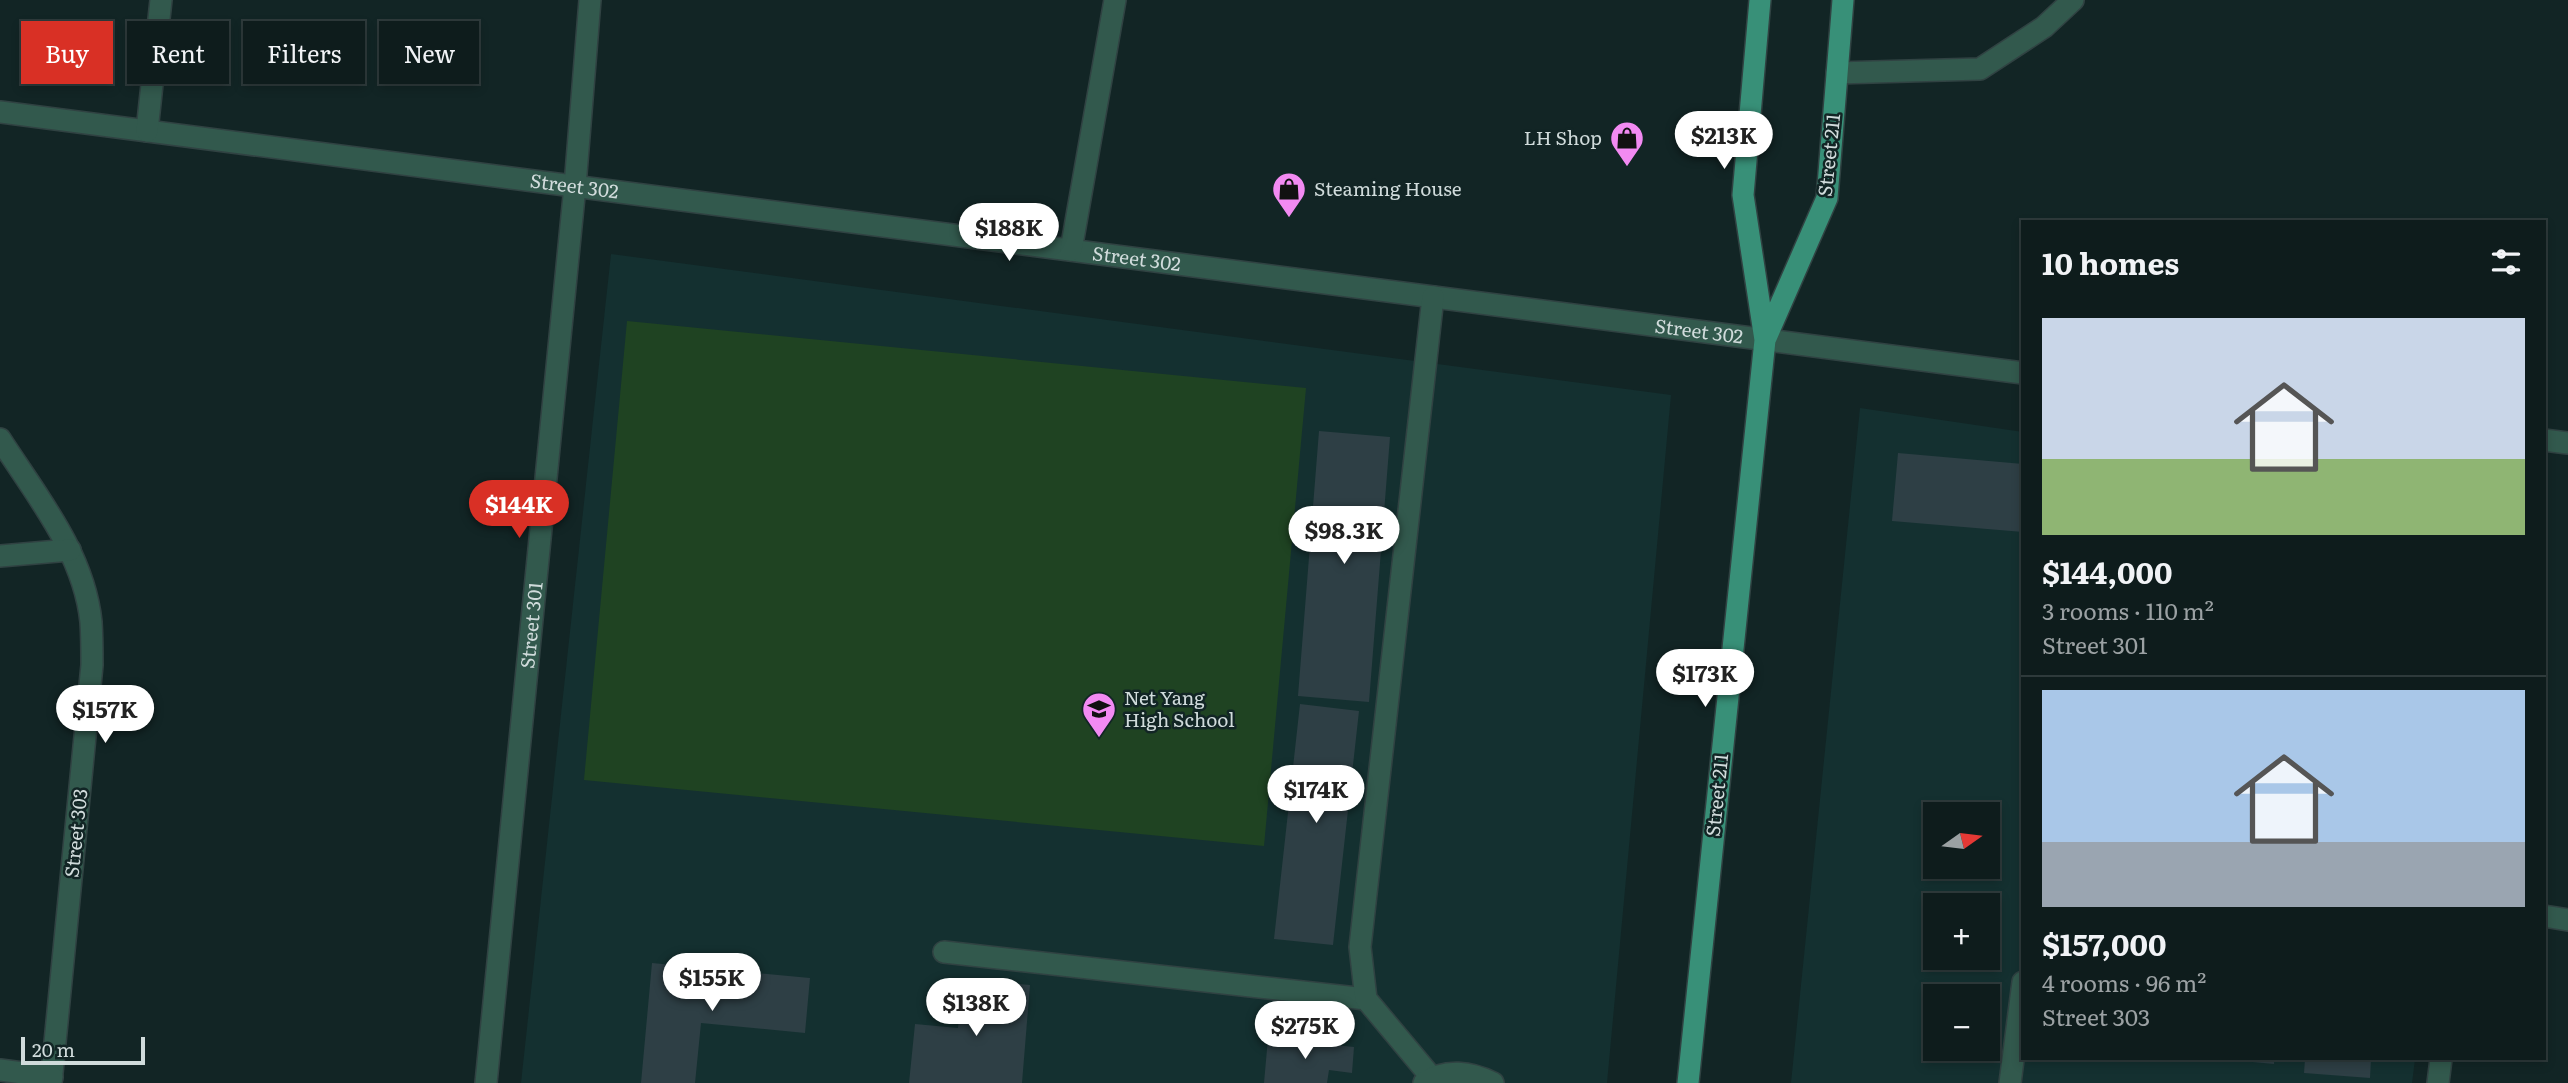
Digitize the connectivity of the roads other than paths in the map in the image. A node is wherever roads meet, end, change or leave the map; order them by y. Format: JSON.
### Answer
{"nodes":[{"id":1,"x":161,"y":0,"type":"edge"},
{"id":2,"x":590,"y":0,"type":"edge"},
{"id":3,"x":1115,"y":0,"type":"edge"},
{"id":4,"x":1760,"y":0,"type":"edge"},
{"id":5,"x":1843,"y":0,"type":"edge"},
{"id":6,"x":2073,"y":0,"type":"edge"},
{"id":7,"x":1837,"y":73,"type":"junction"},
{"id":8,"x":0,"y":112,"type":"edge"},
{"id":9,"x":147,"y":131,"type":"junction"},
{"id":10,"x":575,"y":186,"type":"junction"},
{"id":11,"x":1071,"y":250,"type":"junction"},
{"id":12,"x":1433,"y":297,"type":"junction"},
{"id":13,"x":1765,"y":340,"type":"junction"},
{"id":14,"x":2021,"y":373,"type":"edge"},
{"id":15,"x":0,"y":439,"type":"edge"},
{"id":16,"x":2546,"y":440,"type":"edge"},
{"id":17,"x":2568,"y":443,"type":"edge"},
{"id":18,"x":70,"y":550,"type":"junction"},
{"id":19,"x":0,"y":556,"type":"edge"},
{"id":20,"x":2546,"y":916,"type":"edge"},
{"id":21,"x":2568,"y":920,"type":"edge"},
{"id":22,"x":944,"y":952,"type":"dead end"},
{"id":23,"x":2021,"y":998,"type":"edge"},
{"id":24,"x":1366,"y":999,"type":"junction"},
{"id":25,"x":2441,"y":1060,"type":"edge"},
{"id":26,"x":0,"y":1070,"type":"edge"},
{"id":27,"x":51,"y":1080,"type":"edge"},
{"id":28,"x":1428,"y":1080,"type":"edge"},
{"id":29,"x":486,"y":1083,"type":"edge"},
{"id":30,"x":1493,"y":1083,"type":"edge"},
{"id":31,"x":1688,"y":1083,"type":"edge"},
{"id":32,"x":2010,"y":1083,"type":"edge"},
{"id":33,"x":2438,"y":1083,"type":"edge"}],
"edges":[{"from":1,"to":9,"type":"street"},
{"from":2,"to":10,"type":"street","name":"Street 301"},
{"from":3,"to":11,"type":"street"},
{"from":4,"to":13,"type":"main road","name":"Street 211"},
{"from":5,"to":7,"type":"main road","name":"Street 211"},
{"from":6,"to":7,"type":"street"},
{"from":7,"to":13,"type":"main road","name":"Street 211"},
{"from":8,"to":9,"type":"street","name":"Street 302"},
{"from":9,"to":10,"type":"street","name":"Street 302"},
{"from":10,"to":11,"type":"street","name":"Street 302"},
{"from":10,"to":29,"type":"street","name":"Street 301"},
{"from":11,"to":12,"type":"street","name":"Street 302"},
{"from":12,"to":13,"type":"street","name":"Street 302"},
{"from":12,"to":24,"type":"street"},
{"from":13,"to":14,"type":"street","name":"Street 302"},
{"from":13,"to":31,"type":"main road","name":"Street 211"},
{"from":15,"to":18,"type":"street","name":"Street 303"},
{"from":16,"to":17,"type":"street"},
{"from":18,"to":19,"type":"street"},
{"from":18,"to":27,"type":"street","name":"Street 303"},
{"from":20,"to":21,"type":"street"},
{"from":22,"to":24,"type":"street"},
{"from":23,"to":32,"type":"street"},
{"from":24,"to":28,"type":"street"},
{"from":25,"to":33,"type":"street"},
{"from":26,"to":27,"type":"street"},
{"from":28,"to":30,"type":"street"}]}
